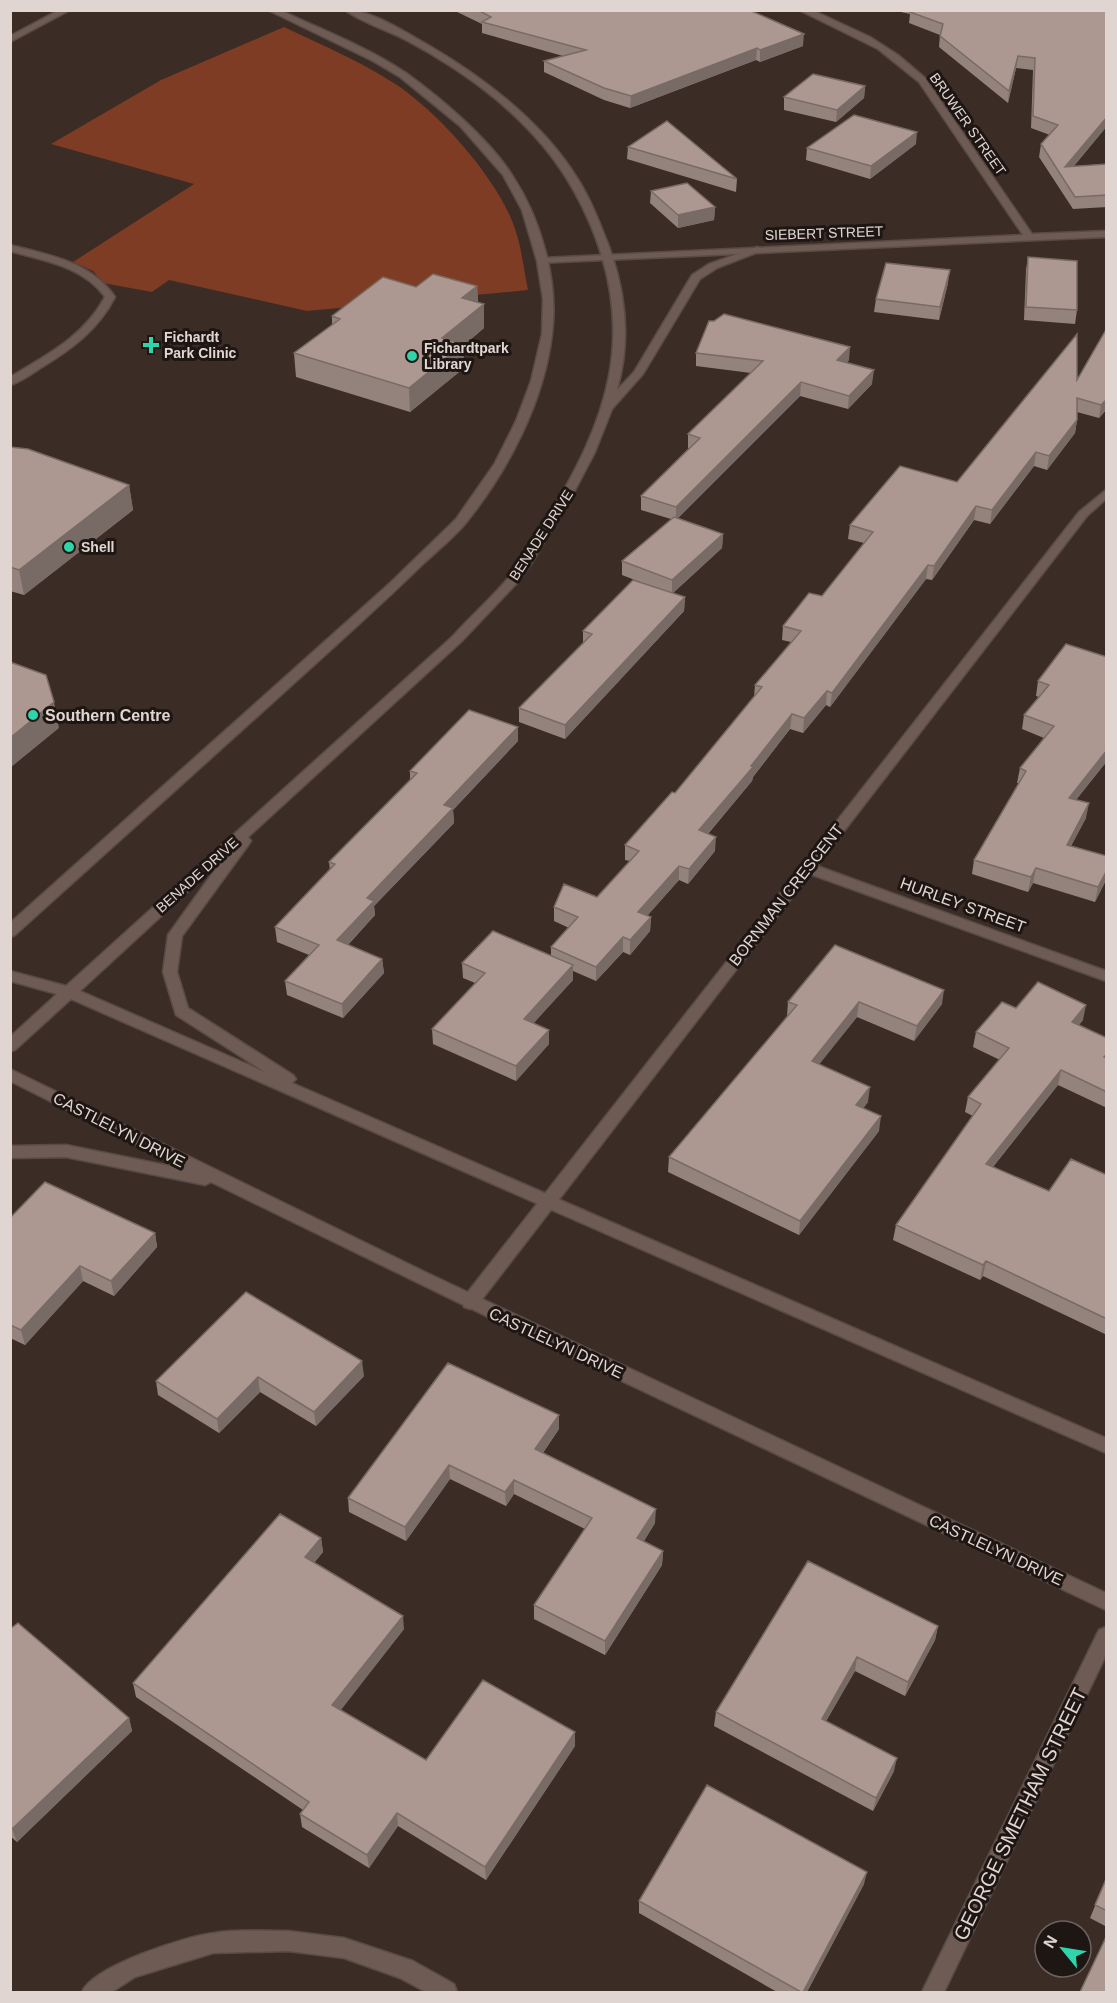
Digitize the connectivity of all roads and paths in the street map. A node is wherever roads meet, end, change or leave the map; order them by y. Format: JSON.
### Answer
{"nodes":[{"id":1,"x":66,"y":10,"type":"edge"},
{"id":2,"x":272,"y":10,"type":"edge"},
{"id":3,"x":349,"y":10,"type":"edge"},
{"id":4,"x":803,"y":10,"type":"edge"},
{"id":5,"x":283,"y":13,"type":"edge"},
{"id":6,"x":383,"y":15,"type":"dead end"},
{"id":7,"x":10,"y":40,"type":"edge"},
{"id":8,"x":443,"y":58,"type":"junction"},
{"id":9,"x":1107,"y":234,"type":"edge"},
{"id":10,"x":1030,"y":237,"type":"junction"},
{"id":11,"x":10,"y":248,"type":"edge"},
{"id":12,"x":761,"y":249,"type":"junction"},
{"id":13,"x":610,"y":257,"type":"junction"},
{"id":14,"x":542,"y":261,"type":"junction"},
{"id":15,"x":10,"y":382,"type":"edge"},
{"id":16,"x":605,"y":410,"type":"junction"},
{"id":17,"x":1107,"y":493,"type":"edge"},
{"id":18,"x":263,"y":815,"type":"junction"},
{"id":19,"x":807,"y":868,"type":"junction"},
{"id":20,"x":10,"y":932,"type":"edge"},
{"id":21,"x":10,"y":976,"type":"edge"},
{"id":22,"x":1107,"y":976,"type":"edge"},
{"id":23,"x":68,"y":992,"type":"junction"},
{"id":24,"x":10,"y":1046,"type":"edge"},
{"id":25,"x":10,"y":1074,"type":"edge"},
{"id":26,"x":330,"y":1105,"type":"junction"},
{"id":27,"x":10,"y":1152,"type":"edge"},
{"id":28,"x":225,"y":1184,"type":"junction"},
{"id":29,"x":549,"y":1201,"type":"junction"},
{"id":30,"x":470,"y":1302,"type":"junction"},
{"id":31,"x":1107,"y":1446,"type":"edge"},
{"id":32,"x":1107,"y":1602,"type":"edge"},
{"id":33,"x":1107,"y":1636,"type":"edge"},
{"id":34,"x":93,"y":1992,"type":"edge"},
{"id":35,"x":446,"y":1992,"type":"edge"},
{"id":36,"x":933,"y":1992,"type":"edge"}],
"edges":[{"from":1,"to":7,"type":"street"},
{"from":2,"to":5,"type":"street"},
{"from":3,"to":8,"type":"street","name":"BENADE DRIVE"},
{"from":4,"to":10,"type":"street","name":"BRUWER STREET"},
{"from":5,"to":14,"type":"street"},
{"from":6,"to":8,"type":"street"},
{"from":8,"to":13,"type":"street","name":"BENADE DRIVE"},
{"from":9,"to":10,"type":"street","name":"SIEBERT STREET"},
{"from":10,"to":12,"type":"street","name":"SIEBERT STREET"},
{"from":11,"to":15,"type":"street"},
{"from":12,"to":13,"type":"street","name":"SIEBERT STREET"},
{"from":12,"to":16,"type":"street"},
{"from":13,"to":14,"type":"street","name":"SIEBERT STREET"},
{"from":13,"to":16,"type":"street","name":"BENADE DRIVE"},
{"from":14,"to":20,"type":"street"},
{"from":16,"to":18,"type":"street","name":"BENADE DRIVE"},
{"from":17,"to":19,"type":"street","name":"BORNMAN CRESCENT"},
{"from":18,"to":23,"type":"street","name":"BENADE DRIVE"},
{"from":18,"to":26,"type":"street"},
{"from":19,"to":22,"type":"street","name":"HURLEY STREET"},
{"from":19,"to":29,"type":"street","name":"BORNMAN CRESCENT"},
{"from":21,"to":23,"type":"street"},
{"from":23,"to":24,"type":"street","name":"BENADE DRIVE"},
{"from":23,"to":26,"type":"street"},
{"from":25,"to":28,"type":"street","name":"CASTLELYN DRIVE"},
{"from":26,"to":29,"type":"street"},
{"from":27,"to":28,"type":"street"},
{"from":28,"to":30,"type":"street","name":"CASTLELYN DRIVE"},
{"from":29,"to":30,"type":"street","name":"BORNMAN CRESCENT"},
{"from":29,"to":31,"type":"street"},
{"from":30,"to":32,"type":"street","name":"CASTLELYN DRIVE"},
{"from":33,"to":36,"type":"street","name":"GEORGE SMETHAM STREET"},
{"from":34,"to":35,"type":"street"}]}
